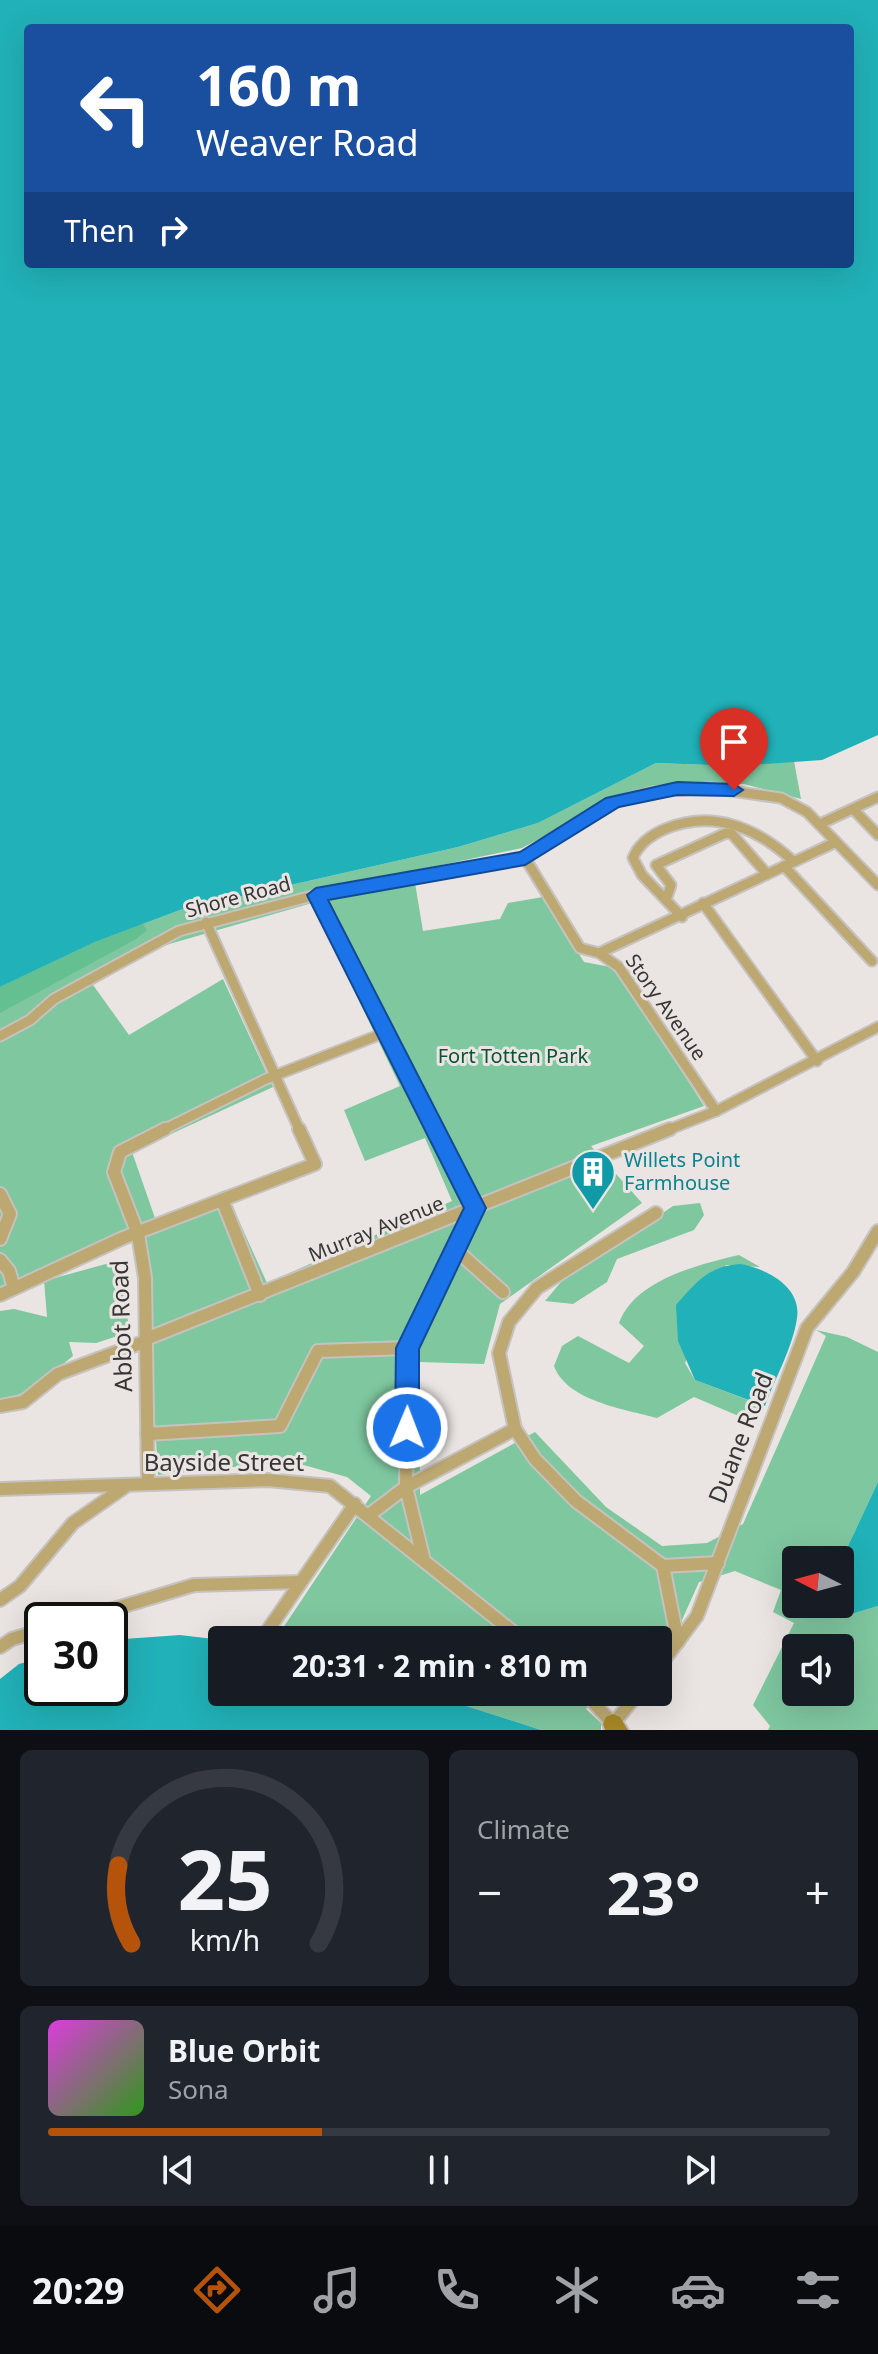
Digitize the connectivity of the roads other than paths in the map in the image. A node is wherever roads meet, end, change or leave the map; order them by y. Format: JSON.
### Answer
{"nodes":[{"id":1,"x":878,"y":797,"type":"edge"},
{"id":2,"x":853,"y":809,"type":"junction"},
{"id":3,"x":820,"y":824,"type":"junction"},
{"id":4,"x":878,"y":835,"type":"edge"},
{"id":5,"x":836,"y":842,"type":"junction"},
{"id":6,"x":525,"y":858,"type":"junction"},
{"id":7,"x":789,"y":864,"type":"junction"},
{"id":8,"x":767,"y":874,"type":"junction"},
{"id":9,"x":878,"y":885,"type":"edge"},
{"id":10,"x":316,"y":895,"type":"junction"},
{"id":11,"x":667,"y":897,"type":"junction"},
{"id":12,"x":703,"y":903,"type":"junction"},
{"id":13,"x":682,"y":917,"type":"junction"},
{"id":14,"x":206,"y":922,"type":"junction"},
{"id":15,"x":599,"y":953,"type":"junction"},
{"id":16,"x":872,"y":961,"type":"dead end"},
{"id":17,"x":878,"y":1027,"type":"edge"},
{"id":18,"x":384,"y":1033,"type":"junction"},
{"id":19,"x":0,"y":1036,"type":"edge"},
{"id":20,"x":817,"y":1061,"type":"junction"},
{"id":21,"x":276,"y":1075,"type":"junction"},
{"id":22,"x":716,"y":1111,"type":"junction"},
{"id":23,"x":0,"y":1194,"type":"edge"},
{"id":24,"x":223,"y":1202,"type":"junction"},
{"id":25,"x":475,"y":1208,"type":"junction"},
{"id":26,"x":656,"y":1213,"type":"dead end"},
{"id":27,"x":878,"y":1231,"type":"edge"},
{"id":28,"x":138,"y":1234,"type":"junction"},
{"id":29,"x":0,"y":1239,"type":"edge"},
{"id":30,"x":455,"y":1249,"type":"junction"},
{"id":31,"x":0,"y":1260,"type":"edge"},
{"id":32,"x":14,"y":1288,"type":"junction"},
{"id":33,"x":503,"y":1292,"type":"dead end"},
{"id":34,"x":0,"y":1295,"type":"edge"},
{"id":35,"x":260,"y":1295,"type":"junction"},
{"id":36,"x":146,"y":1340,"type":"junction"},
{"id":37,"x":408,"y":1348,"type":"junction"},
{"id":38,"x":0,"y":1406,"type":"edge"},
{"id":39,"x":515,"y":1429,"type":"junction"},
{"id":40,"x":147,"y":1434,"type":"junction"},
{"id":41,"x":148,"y":1484,"type":"junction"},
{"id":42,"x":126,"y":1486,"type":"junction"},
{"id":43,"x":406,"y":1487,"type":"junction"},
{"id":44,"x":0,"y":1489,"type":"edge"},
{"id":45,"x":355,"y":1504,"type":"junction"},
{"id":46,"x":369,"y":1515,"type":"junction"},
{"id":47,"x":423,"y":1557,"type":"junction"},
{"id":48,"x":718,"y":1563,"type":"junction"},
{"id":49,"x":663,"y":1566,"type":"junction"},
{"id":50,"x":300,"y":1582,"type":"junction"},
{"id":51,"x":3,"y":1595,"type":"edge"},
{"id":52,"x":128,"y":1605,"type":"edge"},
{"id":53,"x":270,"y":1626,"type":"edge"},
{"id":54,"x":506,"y":1626,"type":"edge"},
{"id":55,"x":24,"y":1635,"type":"edge"},
{"id":56,"x":678,"y":1642,"type":"junction"},
{"id":57,"x":0,"y":1647,"type":"edge"},
{"id":58,"x":672,"y":1650,"type":"edge"},
{"id":59,"x":596,"y":1706,"type":"edge"},
{"id":60,"x":629,"y":1706,"type":"edge"},
{"id":61,"x":615,"y":1727,"type":"edge"}],
"edges":[{"from":1,"to":2,"type":"street"},
{"from":2,"to":3,"type":"street"},
{"from":2,"to":4,"type":"street"},
{"from":3,"to":5,"type":"street","name":"Shore Road"},
{"from":3,"to":6,"type":"street","name":"Shore Road"},
{"from":5,"to":7,"type":"street"},
{"from":5,"to":9,"type":"street","name":"Shore Road"},
{"from":6,"to":10,"type":"street","name":"Shore Road"},
{"from":6,"to":15,"type":"street","name":"Story Avenue"},
{"from":7,"to":8,"type":"street"},
{"from":7,"to":11,"type":"street"},
{"from":7,"to":16,"type":"street"},
{"from":8,"to":11,"type":"street"},
{"from":8,"to":12,"type":"street"},
{"from":10,"to":14,"type":"street","name":"Shore Road"},
{"from":10,"to":18,"type":"street"},
{"from":11,"to":13,"type":"street"},
{"from":12,"to":13,"type":"street"},
{"from":12,"to":20,"type":"street"},
{"from":13,"to":15,"type":"street"},
{"from":14,"to":19,"type":"street","name":"Shore Road"},
{"from":14,"to":21,"type":"street"},
{"from":15,"to":22,"type":"street","name":"Story Avenue"},
{"from":17,"to":20,"type":"street","name":"Murray Avenue"},
{"from":18,"to":21,"type":"street"},
{"from":18,"to":25,"type":"street"},
{"from":20,"to":22,"type":"street","name":"Murray Avenue"},
{"from":21,"to":24,"type":"street"},
{"from":21,"to":28,"type":"street","name":"Abbot Road"},
{"from":22,"to":25,"type":"street","name":"Murray Avenue"},
{"from":23,"to":29,"type":"street"},
{"from":24,"to":28,"type":"street"},
{"from":24,"to":35,"type":"street"},
{"from":25,"to":30,"type":"street"},
{"from":25,"to":35,"type":"street","name":"Murray Avenue"},
{"from":26,"to":39,"type":"street"},
{"from":27,"to":48,"type":"street","name":"Duane Road"},
{"from":28,"to":32,"type":"street"},
{"from":28,"to":36,"type":"street","name":"Abbot Road"},
{"from":30,"to":33,"type":"street"},
{"from":30,"to":37,"type":"street"},
{"from":31,"to":32,"type":"street"},
{"from":32,"to":34,"type":"street"},
{"from":35,"to":36,"type":"street","name":"Murray Avenue"},
{"from":36,"to":38,"type":"street","name":"Murray Avenue"},
{"from":36,"to":40,"type":"street","name":"Abbot Road"},
{"from":37,"to":40,"type":"street"},
{"from":37,"to":43,"type":"street"},
{"from":39,"to":43,"type":"street"},
{"from":39,"to":49,"type":"street"},
{"from":40,"to":41,"type":"street","name":"Abbot Road"},
{"from":41,"to":42,"type":"street","name":"Bayside Street"},
{"from":41,"to":45,"type":"street","name":"Bayside Street"},
{"from":42,"to":44,"type":"street","name":"Bayside Street"},
{"from":42,"to":51,"type":"street"},
{"from":43,"to":46,"type":"street"},
{"from":43,"to":47,"type":"street"},
{"from":45,"to":46,"type":"street","name":"Bayside Street"},
{"from":45,"to":50,"type":"street"},
{"from":46,"to":47,"type":"street","name":"Bayside Street"},
{"from":47,"to":54,"type":"street","name":"Bayside Street"},
{"from":48,"to":49,"type":"street"},
{"from":48,"to":56,"type":"street","name":"Duane Road"},
{"from":49,"to":56,"type":"street"},
{"from":50,"to":52,"type":"street"},
{"from":50,"to":53,"type":"street"},
{"from":55,"to":57,"type":"street"},
{"from":56,"to":58,"type":"street","name":"Duane Road"},
{"from":59,"to":61,"type":"street"},
{"from":60,"to":61,"type":"street"}]}
